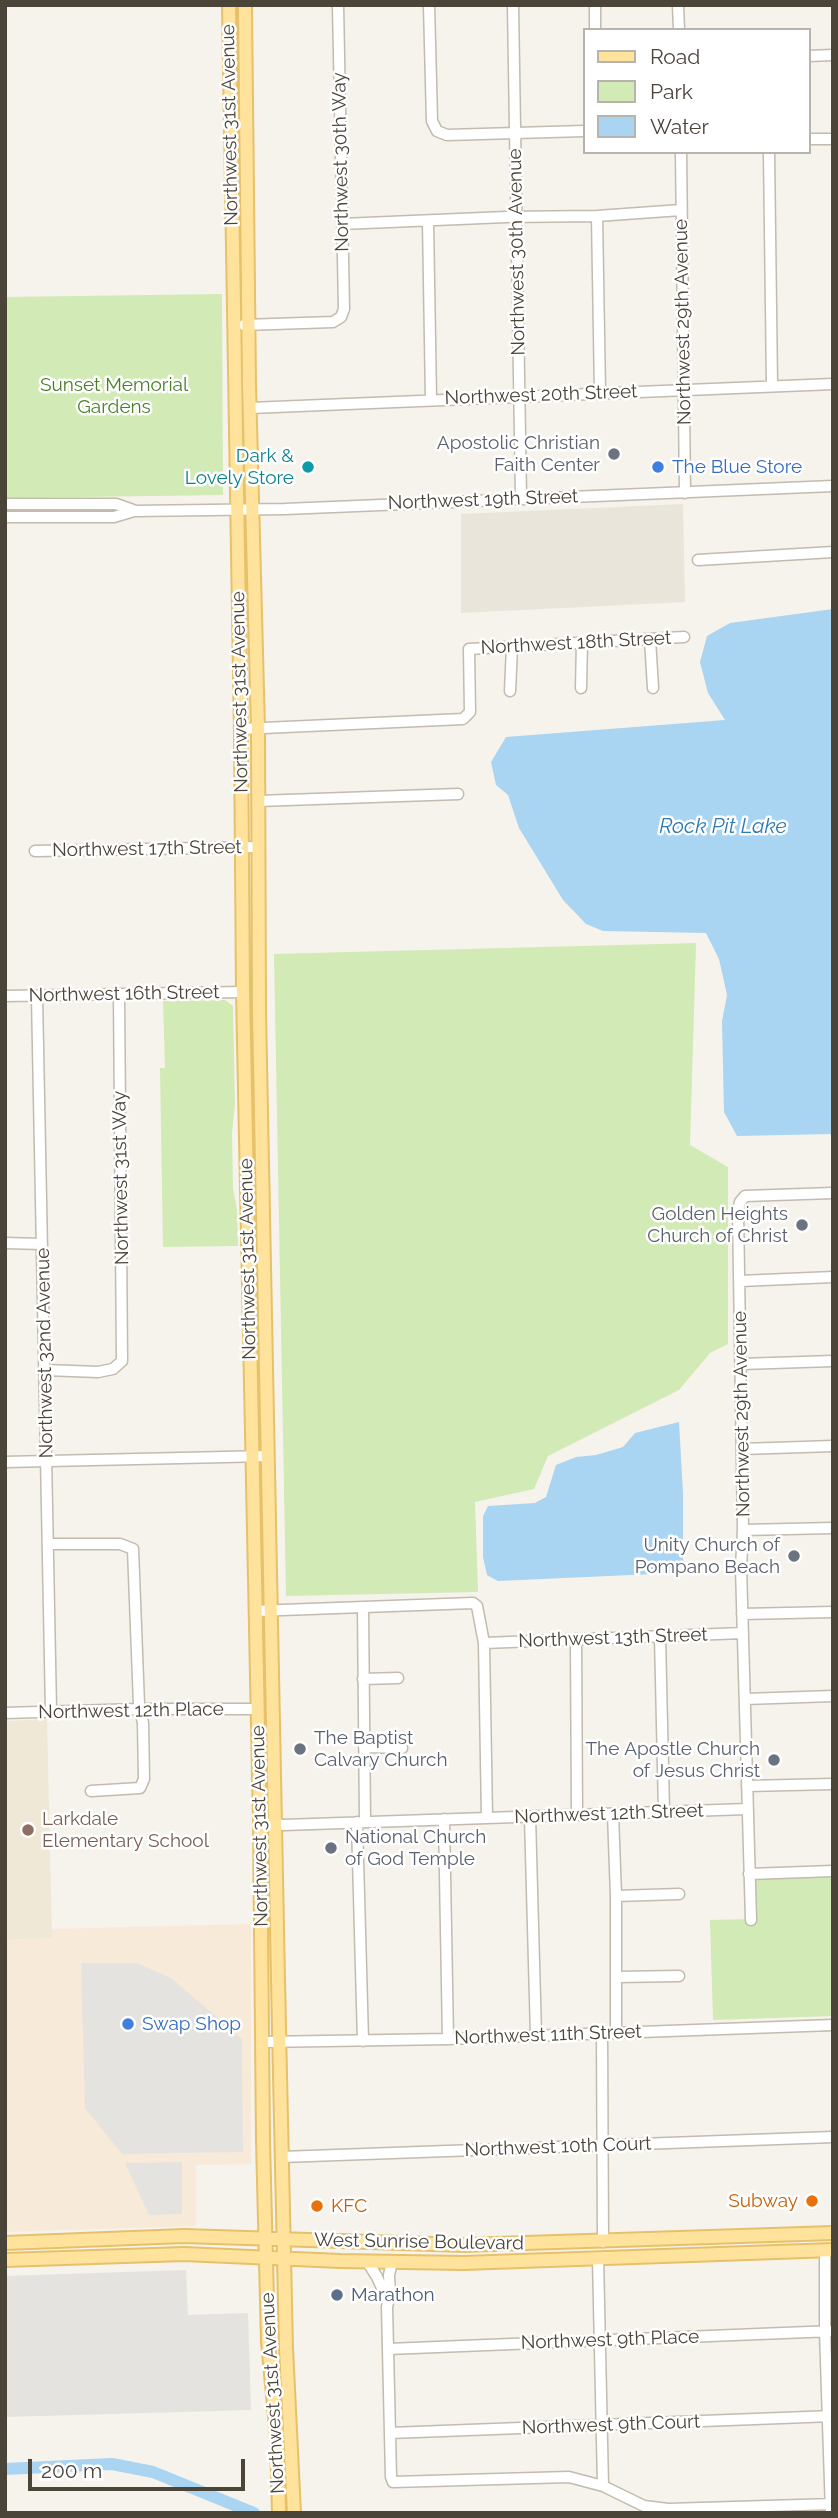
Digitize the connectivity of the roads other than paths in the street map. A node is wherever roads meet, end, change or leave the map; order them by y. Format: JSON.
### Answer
{"nodes":[{"id":1,"x":229,"y":5,"type":"edge"},
{"id":2,"x":245,"y":5,"type":"edge"},
{"id":3,"x":338,"y":5,"type":"edge"},
{"id":4,"x":429,"y":5,"type":"edge"},
{"id":5,"x":513,"y":5,"type":"edge"},
{"id":6,"x":595,"y":5,"type":"edge"},
{"id":7,"x":678,"y":5,"type":"edge"},
{"id":8,"x":595,"y":28,"type":"edge"},
{"id":9,"x":679,"y":28,"type":"edge"},
{"id":10,"x":833,"y":55,"type":"edge"},
{"id":11,"x":810,"y":56,"type":"edge"},
{"id":12,"x":582,"y":131,"type":"edge"},
{"id":13,"x":516,"y":134,"type":"junction"},
{"id":14,"x":810,"y":139,"type":"edge"},
{"id":15,"x":833,"y":139,"type":"edge"},
{"id":16,"x":681,"y":154,"type":"edge"},
{"id":17,"x":769,"y":154,"type":"edge"},
{"id":18,"x":681,"y":210,"type":"junction"},
{"id":19,"x":597,"y":216,"type":"junction"},
{"id":20,"x":515,"y":217,"type":"junction"},
{"id":21,"x":428,"y":221,"type":"junction"},
{"id":22,"x":342,"y":224,"type":"junction"},
{"id":23,"x":233,"y":325,"type":"junction"},
{"id":24,"x":249,"y":325,"type":"junction"},
{"id":25,"x":833,"y":384,"type":"edge"},
{"id":26,"x":772,"y":386,"type":"junction"},
{"id":27,"x":684,"y":390,"type":"junction"},
{"id":28,"x":600,"y":393,"type":"junction"},
{"id":29,"x":519,"y":396,"type":"junction"},
{"id":30,"x":431,"y":400,"type":"junction"},
{"id":31,"x":250,"y":408,"type":"junction"},
{"id":32,"x":833,"y":486,"type":"edge"},
{"id":33,"x":685,"y":493,"type":"junction"},
{"id":34,"x":521,"y":499,"type":"junction"},
{"id":35,"x":5,"y":505,"type":"edge"},
{"id":36,"x":253,"y":509,"type":"junction"},
{"id":37,"x":237,"y":510,"type":"junction"},
{"id":38,"x":134,"y":511,"type":"junction"},
{"id":39,"x":5,"y":517,"type":"edge"},
{"id":40,"x":833,"y":552,"type":"edge"},
{"id":41,"x":698,"y":560,"type":"dead end"},
{"id":42,"x":684,"y":638,"type":"dead end"},
{"id":43,"x":650,"y":639,"type":"junction"},
{"id":44,"x":582,"y":643,"type":"junction"},
{"id":45,"x":512,"y":647,"type":"junction"},
{"id":46,"x":581,"y":688,"type":"dead end"},
{"id":47,"x":653,"y":688,"type":"dead end"},
{"id":48,"x":510,"y":691,"type":"dead end"},
{"id":49,"x":241,"y":729,"type":"junction"},
{"id":50,"x":258,"y":729,"type":"junction"},
{"id":51,"x":458,"y":794,"type":"dead end"},
{"id":52,"x":258,"y":801,"type":"junction"},
{"id":53,"x":242,"y":847,"type":"junction"},
{"id":54,"x":258,"y":847,"type":"junction"},
{"id":55,"x":35,"y":850,"type":"dead end"},
{"id":56,"x":243,"y":992,"type":"junction"},
{"id":57,"x":119,"y":994,"type":"junction"},
{"id":58,"x":5,"y":996,"type":"edge"},
{"id":59,"x":37,"y":996,"type":"junction"},
{"id":60,"x":259,"y":1011,"type":"junction"},
{"id":61,"x":833,"y":1193,"type":"edge"},
{"id":62,"x":5,"y":1243,"type":"edge"},
{"id":63,"x":42,"y":1244,"type":"junction"},
{"id":64,"x":833,"y":1277,"type":"edge"},
{"id":65,"x":740,"y":1281,"type":"junction"},
{"id":66,"x":833,"y":1361,"type":"edge"},
{"id":67,"x":741,"y":1364,"type":"junction"},
{"id":68,"x":46,"y":1370,"type":"junction"},
{"id":69,"x":833,"y":1446,"type":"edge"},
{"id":70,"x":742,"y":1449,"type":"junction"},
{"id":71,"x":253,"y":1456,"type":"junction"},
{"id":72,"x":268,"y":1456,"type":"junction"},
{"id":73,"x":5,"y":1462,"type":"edge"},
{"id":74,"x":48,"y":1462,"type":"junction"},
{"id":75,"x":833,"y":1528,"type":"edge"},
{"id":76,"x":743,"y":1530,"type":"junction"},
{"id":77,"x":49,"y":1544,"type":"junction"},
{"id":78,"x":363,"y":1608,"type":"junction"},
{"id":79,"x":272,"y":1610,"type":"junction"},
{"id":80,"x":255,"y":1611,"type":"junction"},
{"id":81,"x":833,"y":1612,"type":"edge"},
{"id":82,"x":742,"y":1614,"type":"junction"},
{"id":83,"x":743,"y":1633,"type":"junction"},
{"id":84,"x":660,"y":1636,"type":"junction"},
{"id":85,"x":576,"y":1639,"type":"junction"},
{"id":86,"x":484,"y":1643,"type":"junction"},
{"id":87,"x":398,"y":1678,"type":"dead end"},
{"id":88,"x":363,"y":1679,"type":"junction"},
{"id":89,"x":833,"y":1696,"type":"edge"},
{"id":90,"x":745,"y":1699,"type":"junction"},
{"id":91,"x":139,"y":1709,"type":"junction"},
{"id":92,"x":257,"y":1709,"type":"junction"},
{"id":93,"x":51,"y":1711,"type":"junction"},
{"id":94,"x":5,"y":1713,"type":"edge"},
{"id":95,"x":274,"y":1736,"type":"junction"},
{"id":96,"x":364,"y":1747,"type":"junction"},
{"id":97,"x":402,"y":1748,"type":"dead end"},
{"id":98,"x":833,"y":1784,"type":"edge"},
{"id":99,"x":747,"y":1786,"type":"junction"},
{"id":100,"x":91,"y":1791,"type":"dead end"},
{"id":101,"x":747,"y":1809,"type":"junction"},
{"id":102,"x":664,"y":1812,"type":"junction"},
{"id":103,"x":613,"y":1814,"type":"junction"},
{"id":104,"x":576,"y":1815,"type":"junction"},
{"id":105,"x":530,"y":1817,"type":"junction"},
{"id":106,"x":487,"y":1818,"type":"junction"},
{"id":107,"x":444,"y":1819,"type":"junction"},
{"id":108,"x":361,"y":1822,"type":"junction"},
{"id":109,"x":260,"y":1823,"type":"junction"},
{"id":110,"x":275,"y":1824,"type":"junction"},
{"id":111,"x":833,"y":1871,"type":"edge"},
{"id":112,"x":749,"y":1874,"type":"junction"},
{"id":113,"x":679,"y":1894,"type":"dead end"},
{"id":114,"x":616,"y":1896,"type":"junction"},
{"id":115,"x":751,"y":1920,"type":"dead end"},
{"id":116,"x":679,"y":1976,"type":"dead end"},
{"id":117,"x":616,"y":1977,"type":"junction"},
{"id":118,"x":833,"y":2025,"type":"edge"},
{"id":119,"x":602,"y":2032,"type":"junction"},
{"id":120,"x":617,"y":2032,"type":"junction"},
{"id":121,"x":536,"y":2035,"type":"junction"},
{"id":122,"x":448,"y":2039,"type":"junction"},
{"id":123,"x":363,"y":2041,"type":"junction"},
{"id":124,"x":263,"y":2042,"type":"junction"},
{"id":125,"x":280,"y":2042,"type":"junction"},
{"id":126,"x":833,"y":2137,"type":"edge"},
{"id":127,"x":602,"y":2145,"type":"junction"},
{"id":128,"x":282,"y":2157,"type":"junction"},
{"id":129,"x":833,"y":2233,"type":"edge"},
{"id":130,"x":265,"y":2238,"type":"junction"},
{"id":131,"x":284,"y":2239,"type":"junction"},
{"id":132,"x":620,"y":2241,"type":"junction"},
{"id":133,"x":603,"y":2242,"type":"junction"},
{"id":134,"x":5,"y":2243,"type":"edge"},
{"id":135,"x":829,"y":2250,"type":"edge"},
{"id":136,"x":266,"y":2258,"type":"junction"},
{"id":137,"x":598,"y":2258,"type":"junction"},
{"id":138,"x":284,"y":2259,"type":"junction"},
{"id":139,"x":575,"y":2259,"type":"junction"},
{"id":140,"x":5,"y":2260,"type":"edge"},
{"id":141,"x":367,"y":2261,"type":"junction"},
{"id":142,"x":393,"y":2262,"type":"junction"},
{"id":143,"x":388,"y":2303,"type":"junction"},
{"id":144,"x":829,"y":2331,"type":"edge"},
{"id":145,"x":599,"y":2340,"type":"junction"},
{"id":146,"x":387,"y":2349,"type":"junction"},
{"id":147,"x":831,"y":2416,"type":"edge"},
{"id":148,"x":601,"y":2426,"type":"junction"},
{"id":149,"x":390,"y":2434,"type":"junction"},
{"id":150,"x":276,"y":2437,"type":"junction"},
{"id":151,"x":293,"y":2459,"type":"junction"},
{"id":152,"x":603,"y":2486,"type":"junction"},
{"id":153,"x":779,"y":2505,"type":"junction"},
{"id":154,"x":294,"y":2506,"type":"edge"},
{"id":155,"x":832,"y":2507,"type":"edge"},
{"id":156,"x":279,"y":2513,"type":"edge"},
{"id":157,"x":793,"y":2513,"type":"edge"}],
"edges":[{"from":1,"to":23,"type":"main road","name":"Northwest 31st Avenue"},
{"from":2,"to":24,"type":"main road","name":"Northwest 31st Avenue"},
{"from":3,"to":22,"type":"street","name":"Northwest 30th Way"},
{"from":4,"to":13,"type":"street"},
{"from":5,"to":13,"type":"street","name":"Northwest 30th Avenue"},
{"from":6,"to":8,"type":"street"},
{"from":7,"to":9,"type":"street"},
{"from":10,"to":11,"type":"street"},
{"from":12,"to":13,"type":"street"},
{"from":13,"to":20,"type":"street","name":"Northwest 30th Avenue"},
{"from":14,"to":15,"type":"street"},
{"from":16,"to":18,"type":"street","name":"Northwest 29th Avenue"},
{"from":17,"to":26,"type":"street"},
{"from":18,"to":19,"type":"street"},
{"from":18,"to":27,"type":"street","name":"Northwest 29th Avenue"},
{"from":19,"to":20,"type":"street"},
{"from":19,"to":28,"type":"street"},
{"from":20,"to":21,"type":"street"},
{"from":20,"to":29,"type":"street","name":"Northwest 30th Avenue"},
{"from":21,"to":22,"type":"street"},
{"from":21,"to":30,"type":"street"},
{"from":22,"to":24,"type":"street","name":"Northwest 30th Way"},
{"from":23,"to":24,"type":"street"},
{"from":23,"to":37,"type":"main road","name":"Northwest 31st Avenue"},
{"from":24,"to":31,"type":"main road","name":"Northwest 31st Avenue"},
{"from":25,"to":26,"type":"street","name":"Northwest 20th Street"},
{"from":26,"to":27,"type":"street","name":"Northwest 20th Street"},
{"from":27,"to":28,"type":"street","name":"Northwest 20th Street"},
{"from":27,"to":33,"type":"street","name":"Northwest 29th Avenue"},
{"from":28,"to":29,"type":"street","name":"Northwest 20th Street"},
{"from":29,"to":30,"type":"street","name":"Northwest 20th Street"},
{"from":29,"to":34,"type":"street","name":"Northwest 30th Avenue"},
{"from":30,"to":31,"type":"street","name":"Northwest 20th Street"},
{"from":31,"to":36,"type":"main road","name":"Northwest 31st Avenue"},
{"from":32,"to":33,"type":"street","name":"Northwest 19th Street"},
{"from":33,"to":34,"type":"street","name":"Northwest 19th Street"},
{"from":34,"to":36,"type":"street","name":"Northwest 19th Street"},
{"from":35,"to":38,"type":"street","name":"Northwest 19th Street"},
{"from":36,"to":37,"type":"street","name":"Northwest 19th Street"},
{"from":36,"to":50,"type":"main road","name":"Northwest 31st Avenue"},
{"from":37,"to":38,"type":"street","name":"Northwest 19th Street"},
{"from":37,"to":49,"type":"main road","name":"Northwest 31st Avenue"},
{"from":38,"to":39,"type":"street","name":"Northwest 19th Street"},
{"from":40,"to":41,"type":"street"},
{"from":42,"to":43,"type":"street","name":"Northwest 18th Street"},
{"from":43,"to":44,"type":"street","name":"Northwest 18th Street"},
{"from":43,"to":47,"type":"street"},
{"from":44,"to":45,"type":"street","name":"Northwest 18th Street"},
{"from":44,"to":46,"type":"street"},
{"from":45,"to":48,"type":"street"},
{"from":45,"to":50,"type":"street","name":"Northwest 18th Street"},
{"from":49,"to":50,"type":"street"},
{"from":49,"to":53,"type":"main road","name":"Northwest 31st Avenue"},
{"from":50,"to":52,"type":"main road","name":"Northwest 31st Avenue"},
{"from":51,"to":52,"type":"street"},
{"from":52,"to":54,"type":"main road","name":"Northwest 31st Avenue"},
{"from":53,"to":54,"type":"street","name":"Northwest 17th Street"},
{"from":53,"to":55,"type":"street","name":"Northwest 17th Street"},
{"from":53,"to":56,"type":"main road","name":"Northwest 31st Avenue"},
{"from":54,"to":60,"type":"main road","name":"Northwest 31st Avenue"},
{"from":56,"to":57,"type":"street","name":"Northwest 16th Street"},
{"from":56,"to":60,"type":"main road"},
{"from":56,"to":71,"type":"main road","name":"Northwest 31st Avenue"},
{"from":57,"to":59,"type":"street","name":"Northwest 16th Street"},
{"from":57,"to":68,"type":"street","name":"Northwest 31st Way"},
{"from":58,"to":59,"type":"street","name":"Northwest 16th Street"},
{"from":59,"to":63,"type":"street","name":"Northwest 32nd Avenue"},
{"from":60,"to":72,"type":"main road","name":"Northwest 31st Avenue"},
{"from":61,"to":65,"type":"street","name":"Northwest 29th Avenue"},
{"from":62,"to":63,"type":"street"},
{"from":63,"to":68,"type":"street","name":"Northwest 32nd Avenue"},
{"from":64,"to":65,"type":"street"},
{"from":65,"to":67,"type":"street","name":"Northwest 29th Avenue"},
{"from":66,"to":67,"type":"street"},
{"from":67,"to":70,"type":"street","name":"Northwest 29th Avenue"},
{"from":68,"to":74,"type":"street","name":"Northwest 32nd Avenue"},
{"from":69,"to":70,"type":"street"},
{"from":70,"to":76,"type":"street","name":"Northwest 29th Avenue"},
{"from":71,"to":72,"type":"street"},
{"from":71,"to":74,"type":"street"},
{"from":71,"to":80,"type":"main road","name":"Northwest 31st Avenue"},
{"from":72,"to":79,"type":"main road","name":"Northwest 31st Avenue"},
{"from":73,"to":74,"type":"street"},
{"from":74,"to":77,"type":"street","name":"Northwest 32nd Avenue"},
{"from":75,"to":76,"type":"street"},
{"from":76,"to":82,"type":"street","name":"Northwest 29th Avenue"},
{"from":77,"to":91,"type":"street"},
{"from":77,"to":93,"type":"street","name":"Northwest 32nd Avenue"},
{"from":78,"to":79,"type":"street"},
{"from":78,"to":86,"type":"street"},
{"from":78,"to":88,"type":"street"},
{"from":79,"to":80,"type":"street"},
{"from":79,"to":95,"type":"main road","name":"Northwest 31st Avenue"},
{"from":80,"to":92,"type":"main road","name":"Northwest 31st Avenue"},
{"from":81,"to":82,"type":"street"},
{"from":82,"to":83,"type":"street","name":"Northwest 29th Avenue"},
{"from":83,"to":84,"type":"street","name":"Northwest 13th Street"},
{"from":83,"to":90,"type":"street","name":"Northwest 29th Avenue"},
{"from":84,"to":85,"type":"street","name":"Northwest 13th Street"},
{"from":84,"to":102,"type":"street"},
{"from":85,"to":86,"type":"street","name":"Northwest 13th Street"},
{"from":85,"to":104,"type":"street"},
{"from":86,"to":106,"type":"street"},
{"from":87,"to":88,"type":"street"},
{"from":88,"to":96,"type":"street"},
{"from":89,"to":90,"type":"street"},
{"from":90,"to":99,"type":"street","name":"Northwest 29th Avenue"},
{"from":91,"to":92,"type":"street","name":"Northwest 12th Place"},
{"from":91,"to":93,"type":"street","name":"Northwest 12th Place"},
{"from":91,"to":100,"type":"street"},
{"from":92,"to":95,"type":"main road"},
{"from":92,"to":109,"type":"main road","name":"Northwest 31st Avenue"},
{"from":93,"to":94,"type":"street","name":"Northwest 12th Place"},
{"from":95,"to":110,"type":"main road","name":"Northwest 31st Avenue"},
{"from":96,"to":97,"type":"street"},
{"from":96,"to":108,"type":"street"},
{"from":98,"to":99,"type":"street"},
{"from":99,"to":101,"type":"street","name":"Northwest 29th Avenue"},
{"from":101,"to":102,"type":"street","name":"Northwest 12th Street"},
{"from":101,"to":112,"type":"street","name":"Northwest 29th Avenue"},
{"from":102,"to":103,"type":"street","name":"Northwest 12th Street"},
{"from":103,"to":104,"type":"street","name":"Northwest 12th Street"},
{"from":103,"to":114,"type":"street"},
{"from":104,"to":105,"type":"street","name":"Northwest 12th Street"},
{"from":105,"to":106,"type":"street","name":"Northwest 12th Street"},
{"from":105,"to":121,"type":"street"},
{"from":106,"to":107,"type":"street","name":"Northwest 12th Street"},
{"from":107,"to":108,"type":"street","name":"Northwest 12th Street"},
{"from":107,"to":122,"type":"street"},
{"from":108,"to":110,"type":"street","name":"Northwest 12th Street"},
{"from":108,"to":123,"type":"street"},
{"from":109,"to":110,"type":"street","name":"Northwest 12th Street"},
{"from":109,"to":124,"type":"main road","name":"Northwest 31st Avenue"},
{"from":110,"to":125,"type":"main road","name":"Northwest 31st Avenue"},
{"from":111,"to":112,"type":"street"},
{"from":112,"to":115,"type":"street","name":"Northwest 29th Avenue"},
{"from":113,"to":114,"type":"street"},
{"from":114,"to":117,"type":"street"},
{"from":116,"to":117,"type":"street"},
{"from":117,"to":120,"type":"street"},
{"from":118,"to":120,"type":"street","name":"Northwest 11th Street"},
{"from":119,"to":120,"type":"street","name":"Northwest 11th Street"},
{"from":119,"to":121,"type":"street","name":"Northwest 11th Street"},
{"from":119,"to":127,"type":"street"},
{"from":121,"to":122,"type":"street","name":"Northwest 11th Street"},
{"from":122,"to":123,"type":"street","name":"Northwest 11th Street"},
{"from":123,"to":125,"type":"street","name":"Northwest 11th Street"},
{"from":124,"to":125,"type":"street","name":"Northwest 11th Street"},
{"from":124,"to":130,"type":"main road","name":"Northwest 31st Avenue"},
{"from":125,"to":128,"type":"main road","name":"Northwest 31st Avenue"},
{"from":126,"to":127,"type":"street","name":"Northwest 10th Court"},
{"from":127,"to":128,"type":"street","name":"Northwest 10th Court"},
{"from":127,"to":133,"type":"street"},
{"from":128,"to":131,"type":"main road","name":"Northwest 31st Avenue"},
{"from":129,"to":132,"type":"main road","name":"West Sunrise Boulevard"},
{"from":130,"to":131,"type":"main road","name":"West Sunrise Boulevard"},
{"from":130,"to":134,"type":"main road","name":"West Sunrise Boulevard"},
{"from":130,"to":136,"type":"main road","name":"Northwest 31st Avenue"},
{"from":131,"to":133,"type":"main road","name":"West Sunrise Boulevard"},
{"from":131,"to":138,"type":"main road","name":"Northwest 31st Avenue"},
{"from":132,"to":133,"type":"main road","name":"West Sunrise Boulevard"},
{"from":132,"to":137,"type":"main road"},
{"from":133,"to":139,"type":"main road"},
{"from":135,"to":137,"type":"main road","name":"West Sunrise Boulevard"},
{"from":135,"to":144,"type":"street"},
{"from":136,"to":138,"type":"main road","name":"West Sunrise Boulevard"},
{"from":136,"to":140,"type":"main road","name":"West Sunrise Boulevard"},
{"from":136,"to":150,"type":"main road","name":"Northwest 31st Avenue"},
{"from":137,"to":139,"type":"main road","name":"West Sunrise Boulevard"},
{"from":137,"to":145,"type":"street"},
{"from":138,"to":141,"type":"main road","name":"West Sunrise Boulevard"},
{"from":138,"to":151,"type":"main road","name":"Northwest 31st Avenue"},
{"from":139,"to":142,"type":"main road","name":"West Sunrise Boulevard"},
{"from":141,"to":142,"type":"main road","name":"West Sunrise Boulevard"},
{"from":141,"to":143,"type":"street"},
{"from":142,"to":143,"type":"street"},
{"from":143,"to":146,"type":"street"},
{"from":144,"to":145,"type":"street","name":"Northwest 9th Place"},
{"from":144,"to":147,"type":"street"},
{"from":145,"to":146,"type":"street","name":"Northwest 9th Place"},
{"from":145,"to":148,"type":"street"},
{"from":146,"to":149,"type":"street"},
{"from":147,"to":148,"type":"street","name":"Northwest 9th Court"},
{"from":147,"to":155,"type":"street"},
{"from":148,"to":149,"type":"street","name":"Northwest 9th Court"},
{"from":148,"to":152,"type":"street"},
{"from":149,"to":152,"type":"street"},
{"from":150,"to":151,"type":"main road"},
{"from":150,"to":156,"type":"main road","name":"Northwest 31st Avenue"},
{"from":151,"to":154,"type":"main road","name":"Northwest 31st Avenue"},
{"from":152,"to":153,"type":"street"},
{"from":153,"to":155,"type":"street"},
{"from":153,"to":157,"type":"street"}]}
